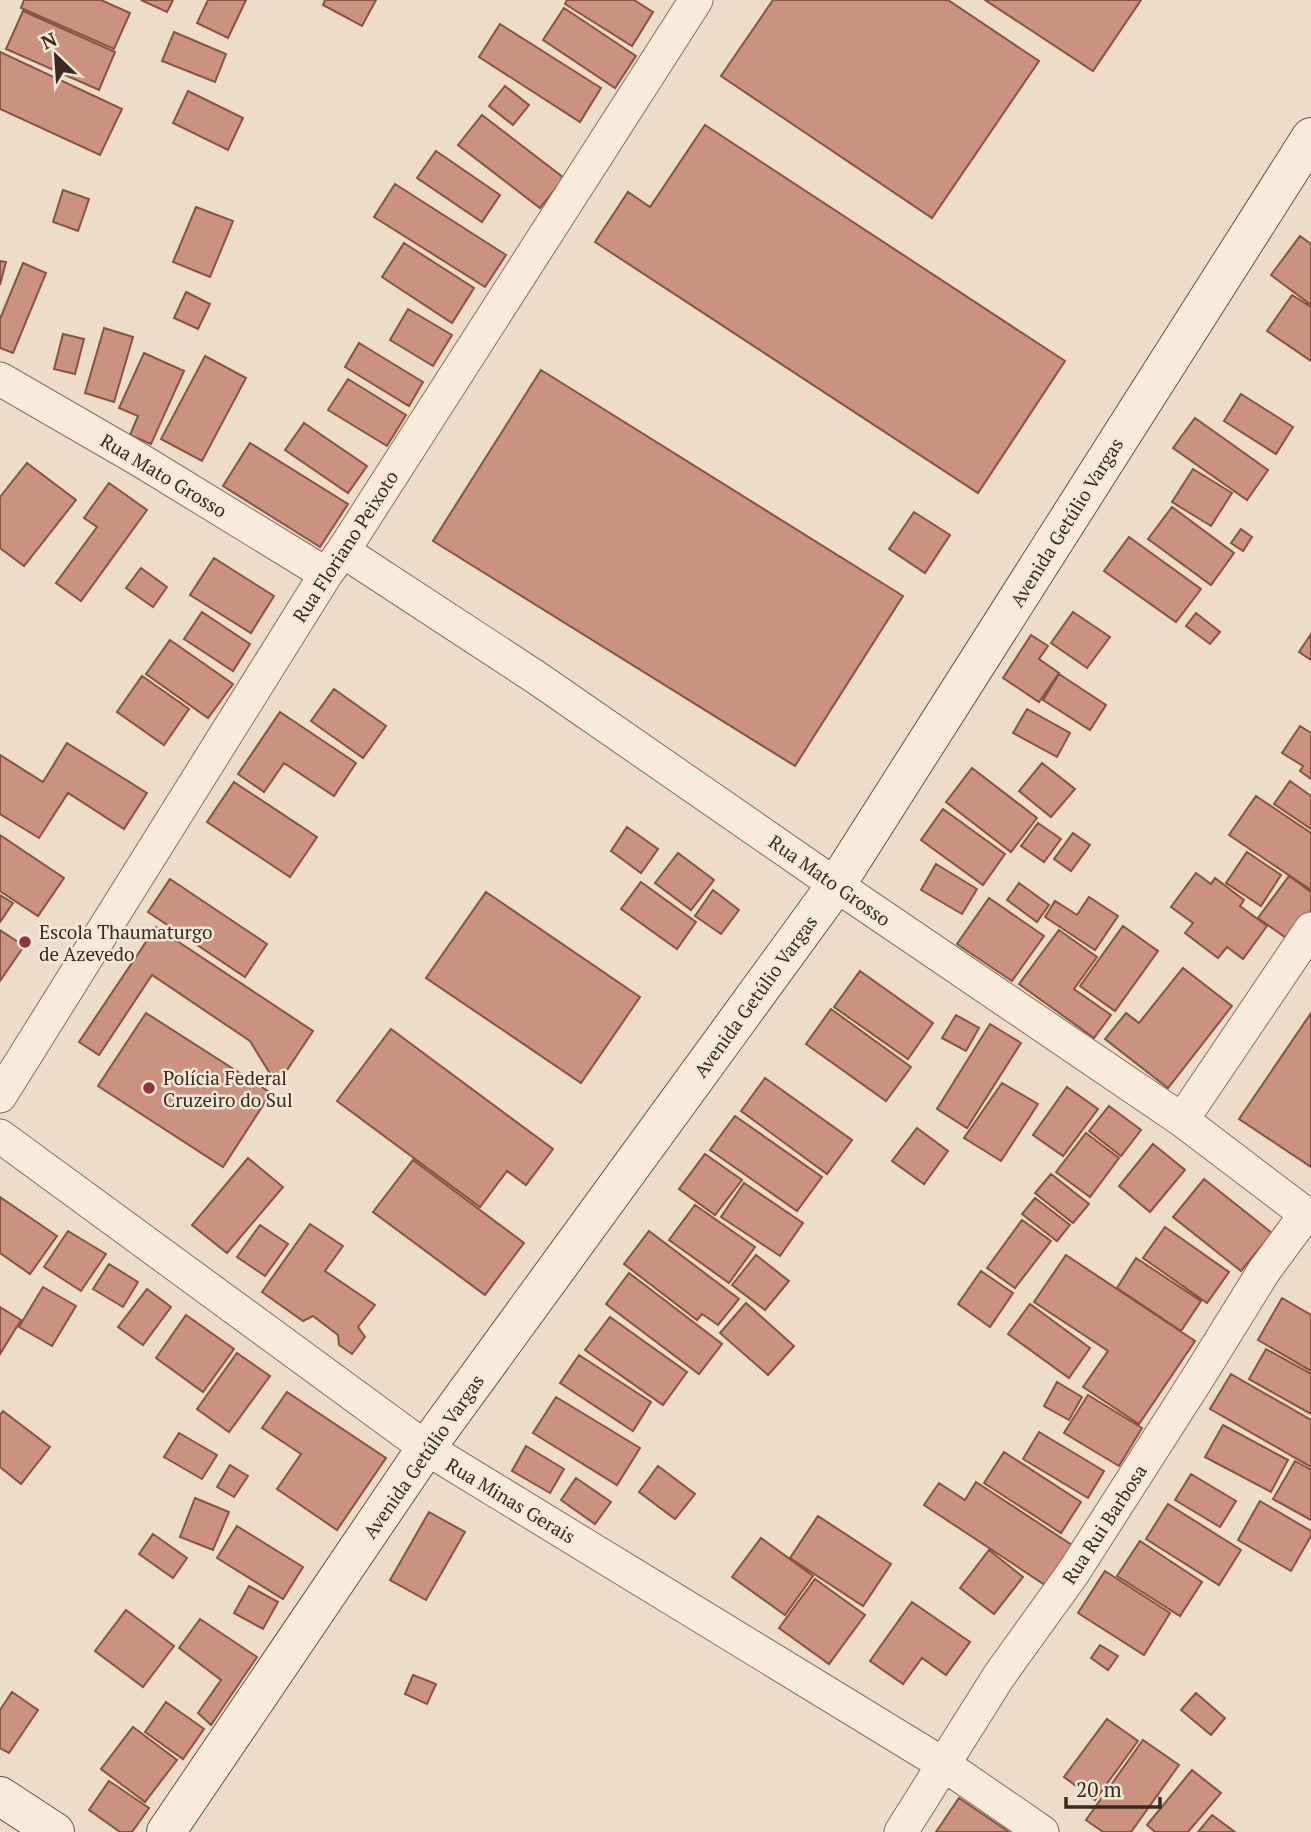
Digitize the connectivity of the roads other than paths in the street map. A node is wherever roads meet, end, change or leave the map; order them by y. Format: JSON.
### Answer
{"nodes":[{"id":1,"x":696,"y":0,"type":"edge"},
{"id":2,"x":1311,"y":137,"type":"edge"},
{"id":3,"x":0,"y":379,"type":"edge"},
{"id":4,"x":335,"y":562,"type":"junction"},
{"id":5,"x":836,"y":885,"type":"junction"},
{"id":6,"x":1311,"y":929,"type":"edge"},
{"id":7,"x":0,"y":1096,"type":"edge"},
{"id":8,"x":1182,"y":1121,"type":"junction"},
{"id":9,"x":0,"y":1136,"type":"edge"},
{"id":10,"x":1308,"y":1216,"type":"edge"},
{"id":11,"x":426,"y":1448,"type":"junction"},
{"id":12,"x":943,"y":1764,"type":"junction"},
{"id":13,"x":0,"y":1796,"type":"edge"},
{"id":14,"x":55,"y":1832,"type":"edge"},
{"id":15,"x":166,"y":1832,"type":"edge"},
{"id":16,"x":901,"y":1832,"type":"edge"},
{"id":17,"x":1042,"y":1832,"type":"edge"}],
"edges":[{"from":1,"to":4,"type":"street","name":"Rua Floriano Peixoto"},
{"from":2,"to":5,"type":"street","name":"Avenida Getúlio Vargas"},
{"from":3,"to":4,"type":"street","name":"Rua Mato Grosso"},
{"from":4,"to":5,"type":"street","name":"Rua Mato Grosso"},
{"from":4,"to":7,"type":"street","name":"Rua Floriano Peixoto"},
{"from":5,"to":8,"type":"street","name":"Rua Mato Grosso"},
{"from":5,"to":11,"type":"street","name":"Avenida Getúlio Vargas"},
{"from":6,"to":8,"type":"street"},
{"from":8,"to":10,"type":"street","name":"Rua Mato Grosso"},
{"from":9,"to":11,"type":"street","name":"Rua Minas Gerais"},
{"from":10,"to":12,"type":"street","name":"Rua Rui Barbosa"},
{"from":11,"to":12,"type":"street","name":"Rua Minas Gerais"},
{"from":11,"to":15,"type":"street","name":"Avenida Getúlio Vargas"},
{"from":12,"to":16,"type":"street","name":"Rua Rui Barbosa"},
{"from":12,"to":17,"type":"street","name":"Rua Minas Gerais"},
{"from":13,"to":14,"type":"street"}]}
